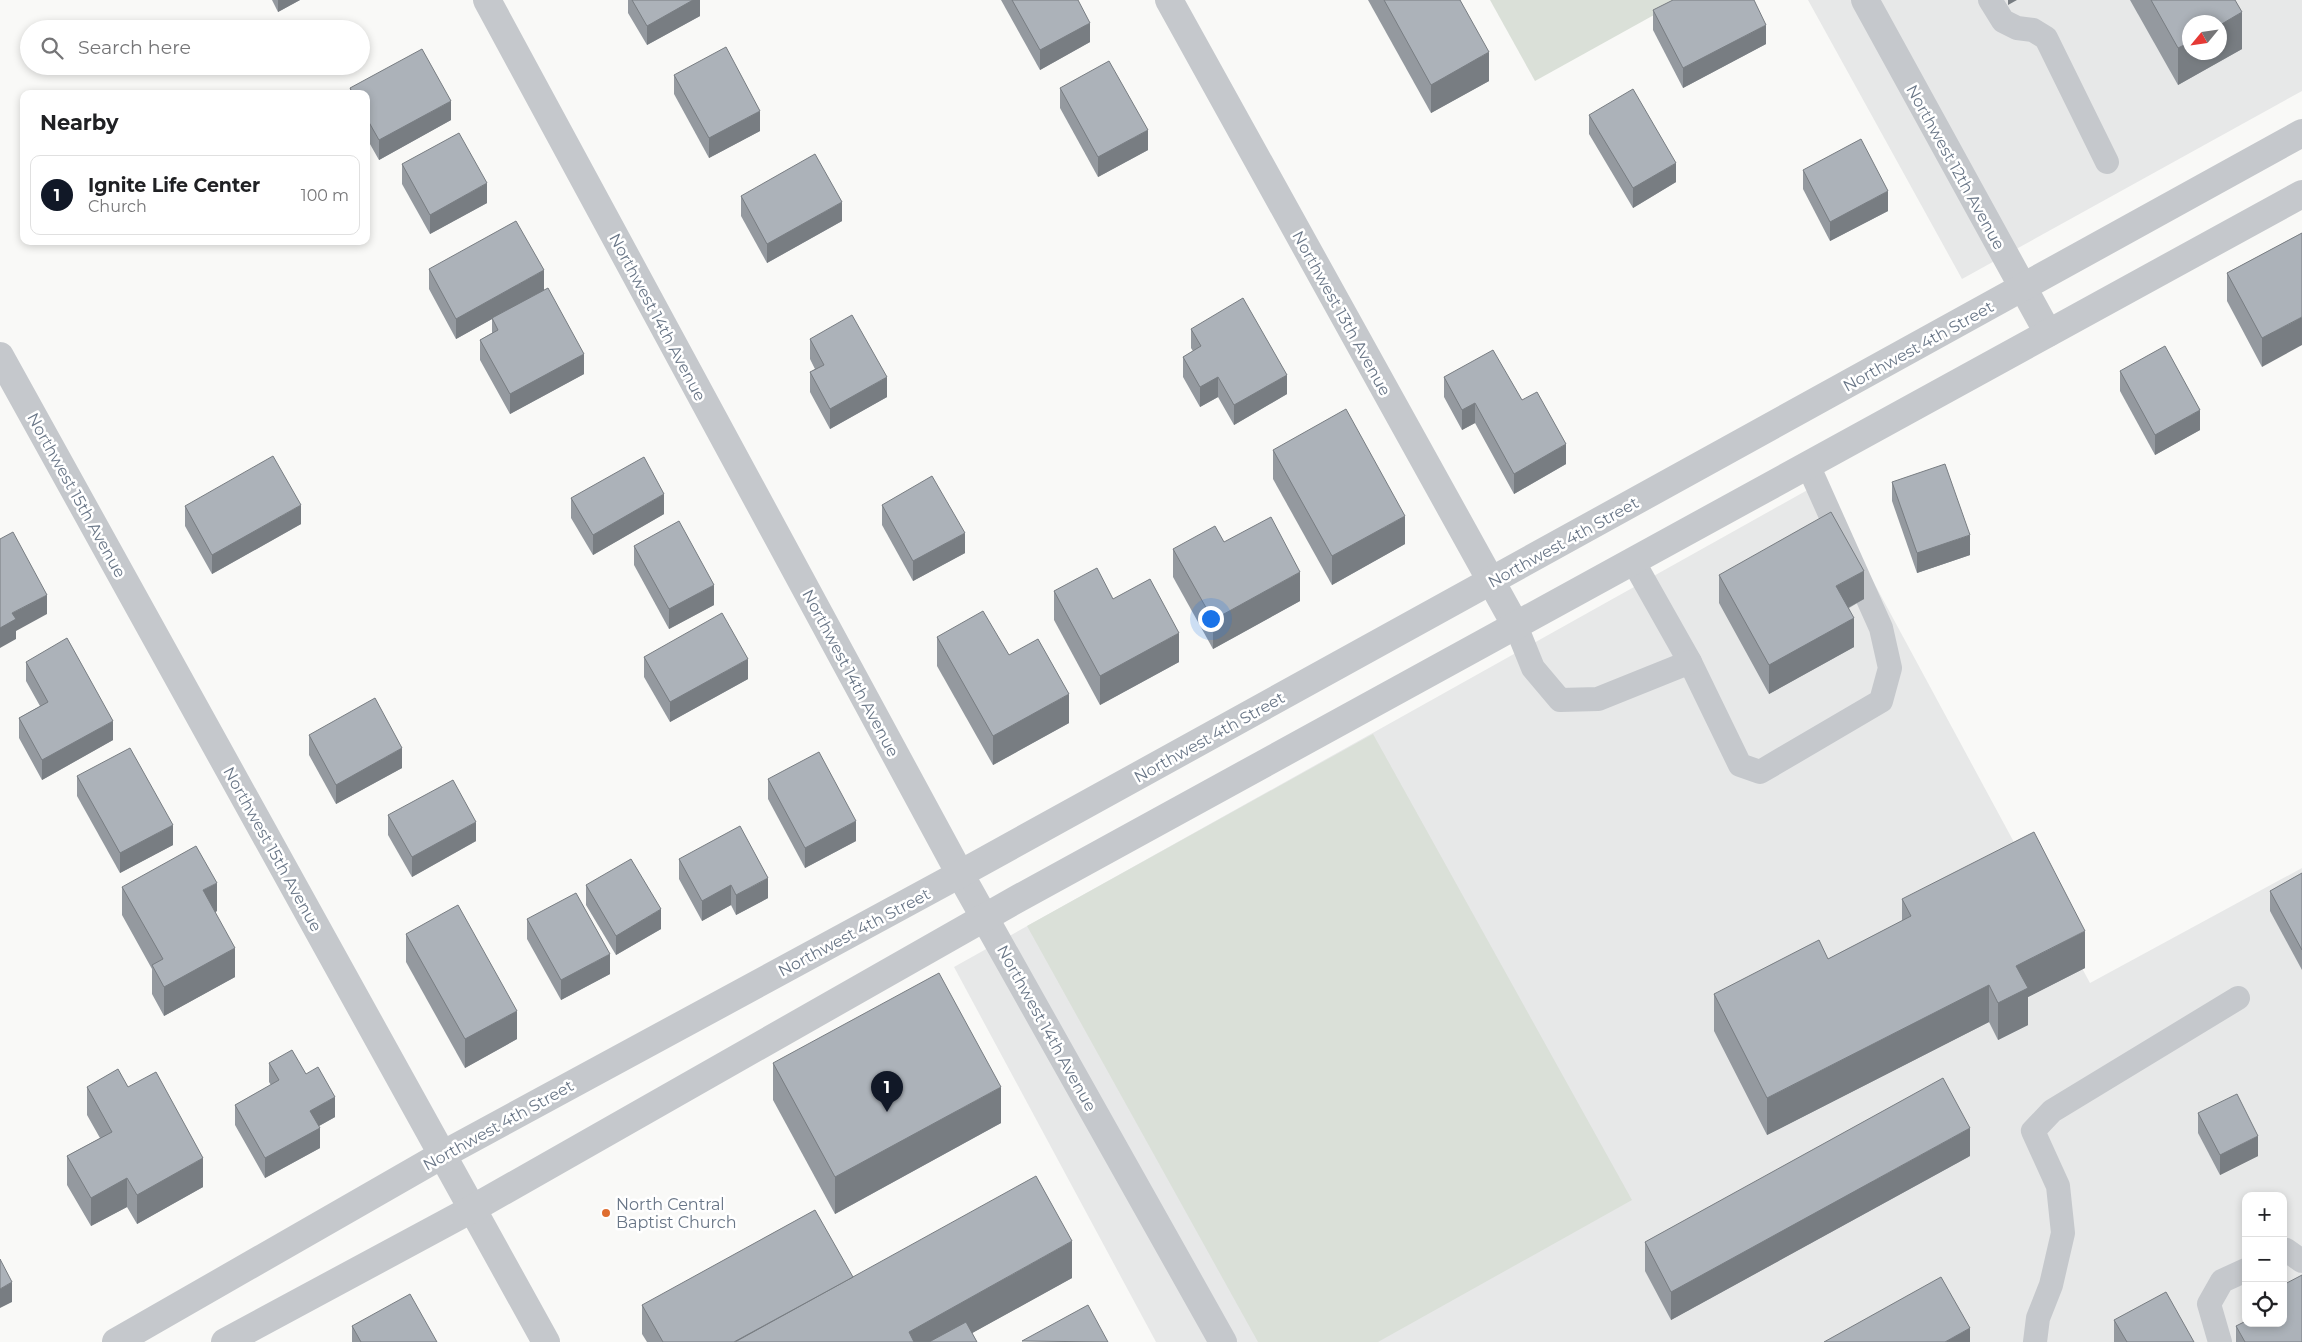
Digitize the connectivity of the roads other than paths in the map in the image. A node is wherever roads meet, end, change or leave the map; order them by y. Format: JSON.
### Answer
{"nodes":[{"id":1,"x":487,"y":0,"type":"edge"},
{"id":2,"x":1169,"y":0,"type":"edge"},
{"id":3,"x":1864,"y":0,"type":"edge"},
{"id":4,"x":1990,"y":0,"type":"edge"},
{"id":5,"x":2302,"y":133,"type":"edge"},
{"id":6,"x":2107,"y":162,"type":"dead end"},
{"id":7,"x":2302,"y":194,"type":"edge"},
{"id":8,"x":2022,"y":288,"type":"junction"},
{"id":9,"x":2048,"y":333,"type":"junction"},
{"id":10,"x":0,"y":356,"type":"edge"},
{"id":11,"x":1808,"y":465,"type":"junction"},
{"id":12,"x":1633,"y":560,"type":"junction"},
{"id":13,"x":1491,"y":582,"type":"junction"},
{"id":14,"x":1516,"y":626,"type":"junction"},
{"id":15,"x":1690,"y":662,"type":"junction"},
{"id":16,"x":960,"y":874,"type":"junction"},
{"id":17,"x":985,"y":917,"type":"junction"},
{"id":18,"x":2238,"y":998,"type":"dead end"},
{"id":19,"x":442,"y":1155,"type":"junction"},
{"id":20,"x":472,"y":1209,"type":"junction"},
{"id":21,"x":2287,"y":1251,"type":"edge"},
{"id":22,"x":2302,"y":1261,"type":"edge"},
{"id":23,"x":2242,"y":1272,"type":"edge"},
{"id":24,"x":116,"y":1342,"type":"edge"},
{"id":25,"x":224,"y":1342,"type":"edge"},
{"id":26,"x":546,"y":1342,"type":"edge"},
{"id":27,"x":1223,"y":1342,"type":"edge"},
{"id":28,"x":2035,"y":1342,"type":"edge"},
{"id":29,"x":2220,"y":1342,"type":"edge"}],
"edges":[{"from":1,"to":16,"type":"street","name":"Northwest 14th Avenue"},
{"from":2,"to":13,"type":"street","name":"Northwest 13th Avenue"},
{"from":3,"to":8,"type":"street","name":"Northwest 12th Avenue"},
{"from":4,"to":6,"type":"lane"},
{"from":5,"to":8,"type":"street","name":"Northwest 4th Street"},
{"from":7,"to":9,"type":"street"},
{"from":8,"to":9,"type":"street","name":"Northwest 12th Avenue"},
{"from":8,"to":13,"type":"street","name":"Northwest 4th Street"},
{"from":9,"to":11,"type":"street"},
{"from":10,"to":19,"type":"street","name":"Northwest 15th Avenue"},
{"from":11,"to":12,"type":"street"},
{"from":11,"to":15,"type":"lane"},
{"from":12,"to":14,"type":"street"},
{"from":12,"to":15,"type":"lane"},
{"from":13,"to":14,"type":"street","name":"Northwest 13th Avenue"},
{"from":13,"to":16,"type":"street","name":"Northwest 4th Street"},
{"from":14,"to":15,"type":"lane"},
{"from":14,"to":17,"type":"street"},
{"from":16,"to":17,"type":"street","name":"Northwest 14th Avenue"},
{"from":16,"to":19,"type":"street","name":"Northwest 4th Street"},
{"from":17,"to":20,"type":"street"},
{"from":17,"to":27,"type":"street","name":"Northwest 14th Avenue"},
{"from":18,"to":28,"type":"lane"},
{"from":19,"to":20,"type":"street","name":"Northwest 15th Avenue"},
{"from":19,"to":24,"type":"street","name":"Northwest 4th Street"},
{"from":20,"to":25,"type":"street"},
{"from":20,"to":26,"type":"street","name":"Northwest 15th Avenue"},
{"from":21,"to":22,"type":"lane"},
{"from":23,"to":29,"type":"lane"}]}
